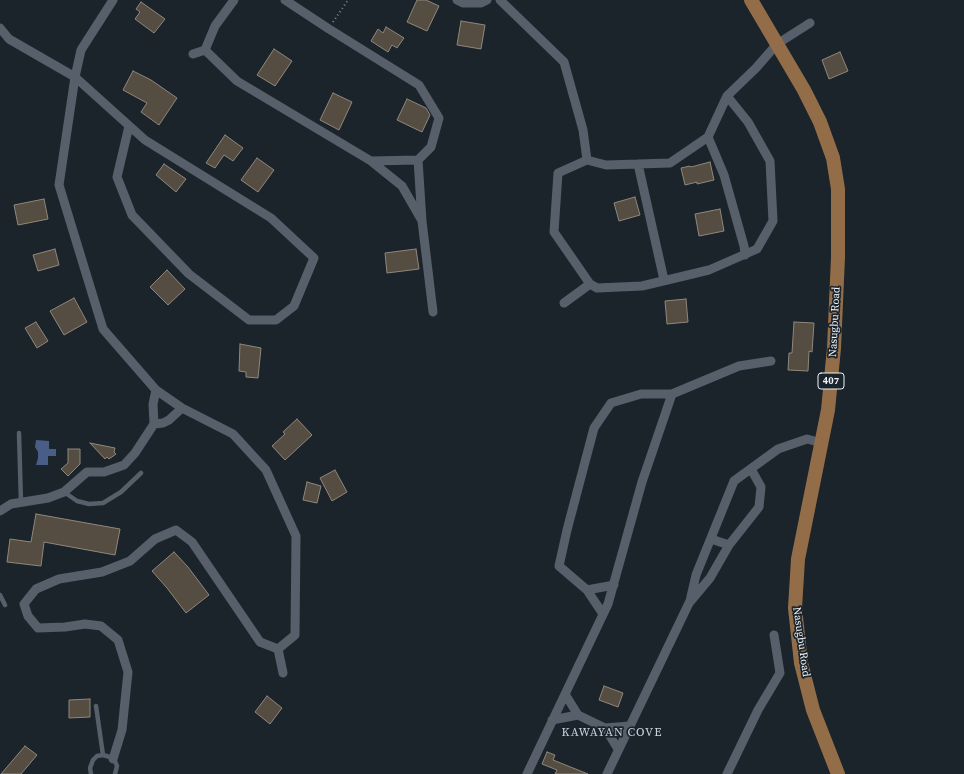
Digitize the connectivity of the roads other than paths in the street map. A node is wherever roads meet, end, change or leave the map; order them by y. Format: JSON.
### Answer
{"nodes":[{"id":1,"x":113,"y":0,"type":"edge"},
{"id":2,"x":234,"y":0,"type":"edge"},
{"id":3,"x":286,"y":0,"type":"edge"},
{"id":4,"x":457,"y":0,"type":"edge"},
{"id":5,"x":487,"y":0,"type":"edge"},
{"id":6,"x":500,"y":0,"type":"edge"},
{"id":7,"x":751,"y":0,"type":"edge"},
{"id":8,"x":810,"y":23,"type":"dead end"},
{"id":9,"x":0,"y":28,"type":"edge"},
{"id":10,"x":777,"y":44,"type":"junction"},
{"id":11,"x":204,"y":50,"type":"junction"},
{"id":12,"x":193,"y":54,"type":"dead end"},
{"id":13,"x":75,"y":77,"type":"junction"},
{"id":14,"x":727,"y":96,"type":"junction"},
{"id":15,"x":129,"y":126,"type":"junction"},
{"id":16,"x":708,"y":137,"type":"junction"},
{"id":17,"x":371,"y":160,"type":"junction"},
{"id":18,"x":418,"y":160,"type":"junction"},
{"id":19,"x":587,"y":160,"type":"junction"},
{"id":20,"x":638,"y":164,"type":"junction"},
{"id":21,"x":422,"y":221,"type":"junction"},
{"id":22,"x":745,"y":255,"type":"junction"},
{"id":23,"x":664,"y":280,"type":"junction"},
{"id":24,"x":590,"y":284,"type":"junction"},
{"id":25,"x":564,"y":303,"type":"dead end"},
{"id":26,"x":433,"y":312,"type":"dead end"},
{"id":27,"x":771,"y":361,"type":"dead end"},
{"id":28,"x":156,"y":390,"type":"junction"},
{"id":29,"x":672,"y":394,"type":"junction"},
{"id":30,"x":182,"y":408,"type":"junction"},
{"id":31,"x":154,"y":424,"type":"junction"},
{"id":32,"x":19,"y":433,"type":"dead end"},
{"id":33,"x":822,"y":443,"type":"junction"},
{"id":34,"x":752,"y":469,"type":"junction"},
{"id":35,"x":141,"y":473,"type":"dead end"},
{"id":36,"x":64,"y":492,"type":"junction"},
{"id":37,"x":20,"y":503,"type":"junction"},
{"id":38,"x":1,"y":509,"type":"edge"},
{"id":39,"x":711,"y":538,"type":"junction"},
{"id":40,"x":729,"y":545,"type":"junction"},
{"id":41,"x":614,"y":585,"type":"junction"},
{"id":42,"x":587,"y":590,"type":"junction"},
{"id":43,"x":0,"y":595,"type":"edge"},
{"id":44,"x":690,"y":603,"type":"junction"},
{"id":45,"x":5,"y":604,"type":"dead end"},
{"id":46,"x":603,"y":614,"type":"junction"},
{"id":47,"x":774,"y":635,"type":"dead end"},
{"id":48,"x":278,"y":649,"type":"junction"},
{"id":49,"x":283,"y":672,"type":"dead end"},
{"id":50,"x":565,"y":694,"type":"junction"},
{"id":51,"x":96,"y":706,"type":"dead end"},
{"id":52,"x":578,"y":716,"type":"junction"},
{"id":53,"x":552,"y":720,"type":"junction"},
{"id":54,"x":630,"y":726,"type":"junction"},
{"id":55,"x":605,"y":728,"type":"junction"},
{"id":56,"x":618,"y":749,"type":"junction"},
{"id":57,"x":103,"y":755,"type":"junction"},
{"id":58,"x":113,"y":759,"type":"junction"},
{"id":59,"x":91,"y":774,"type":"edge"},
{"id":60,"x":116,"y":774,"type":"edge"},
{"id":61,"x":526,"y":774,"type":"edge"},
{"id":62,"x":607,"y":774,"type":"edge"},
{"id":63,"x":727,"y":774,"type":"edge"},
{"id":64,"x":838,"y":774,"type":"edge"}],
"edges":[{"from":1,"to":13,"type":"street"},
{"from":2,"to":11,"type":"street"},
{"from":3,"to":18,"type":"street"},
{"from":4,"to":5,"type":"street"},
{"from":6,"to":19,"type":"street"},
{"from":7,"to":10,"type":"main road","name":"Nasugbu Road","number":"407"},
{"from":8,"to":10,"type":"street"},
{"from":9,"to":13,"type":"street"},
{"from":10,"to":14,"type":"street"},
{"from":10,"to":33,"type":"main road","name":"Nasugbu Road","number":"407"},
{"from":11,"to":12,"type":"street"},
{"from":11,"to":17,"type":"street"},
{"from":13,"to":15,"type":"street"},
{"from":13,"to":28,"type":"street"},
{"from":14,"to":16,"type":"street"},
{"from":14,"to":22,"type":"street"},
{"from":15,"to":15,"type":"street"},
{"from":16,"to":20,"type":"street"},
{"from":16,"to":22,"type":"street"},
{"from":17,"to":18,"type":"street"},
{"from":17,"to":21,"type":"street"},
{"from":18,"to":21,"type":"street"},
{"from":19,"to":20,"type":"street"},
{"from":19,"to":24,"type":"street"},
{"from":20,"to":23,"type":"street"},
{"from":21,"to":26,"type":"street"},
{"from":22,"to":23,"type":"street"},
{"from":23,"to":24,"type":"street"},
{"from":24,"to":25,"type":"street"},
{"from":27,"to":29,"type":"street"},
{"from":28,"to":30,"type":"street"},
{"from":28,"to":31,"type":"street"},
{"from":29,"to":41,"type":"street"},
{"from":29,"to":42,"type":"street"},
{"from":30,"to":31,"type":"street"},
{"from":30,"to":48,"type":"street"},
{"from":31,"to":36,"type":"street"},
{"from":32,"to":37,"type":"lane"},
{"from":33,"to":34,"type":"street"},
{"from":33,"to":64,"type":"main road","name":"Nasugbu Road","number":"407"},
{"from":34,"to":39,"type":"street"},
{"from":34,"to":40,"type":"street"},
{"from":35,"to":36,"type":"lane"},
{"from":36,"to":37,"type":"street"},
{"from":37,"to":38,"type":"street"},
{"from":39,"to":40,"type":"street"},
{"from":39,"to":44,"type":"street"},
{"from":40,"to":44,"type":"street"},
{"from":41,"to":42,"type":"street"},
{"from":41,"to":46,"type":"street"},
{"from":42,"to":46,"type":"street"},
{"from":43,"to":45,"type":"lane"},
{"from":44,"to":54,"type":"street"},
{"from":46,"to":50,"type":"street"},
{"from":47,"to":63,"type":"street"},
{"from":48,"to":49,"type":"street"},
{"from":48,"to":58,"type":"street"},
{"from":50,"to":52,"type":"street"},
{"from":50,"to":53,"type":"street"},
{"from":51,"to":57,"type":"lane"},
{"from":52,"to":53,"type":"street"},
{"from":52,"to":55,"type":"street"},
{"from":53,"to":61,"type":"street"},
{"from":54,"to":55,"type":"street"},
{"from":54,"to":56,"type":"street"},
{"from":55,"to":56,"type":"street"},
{"from":56,"to":62,"type":"street"},
{"from":57,"to":58,"type":"lane"},
{"from":57,"to":59,"type":"lane"},
{"from":58,"to":60,"type":"lane"}]}
